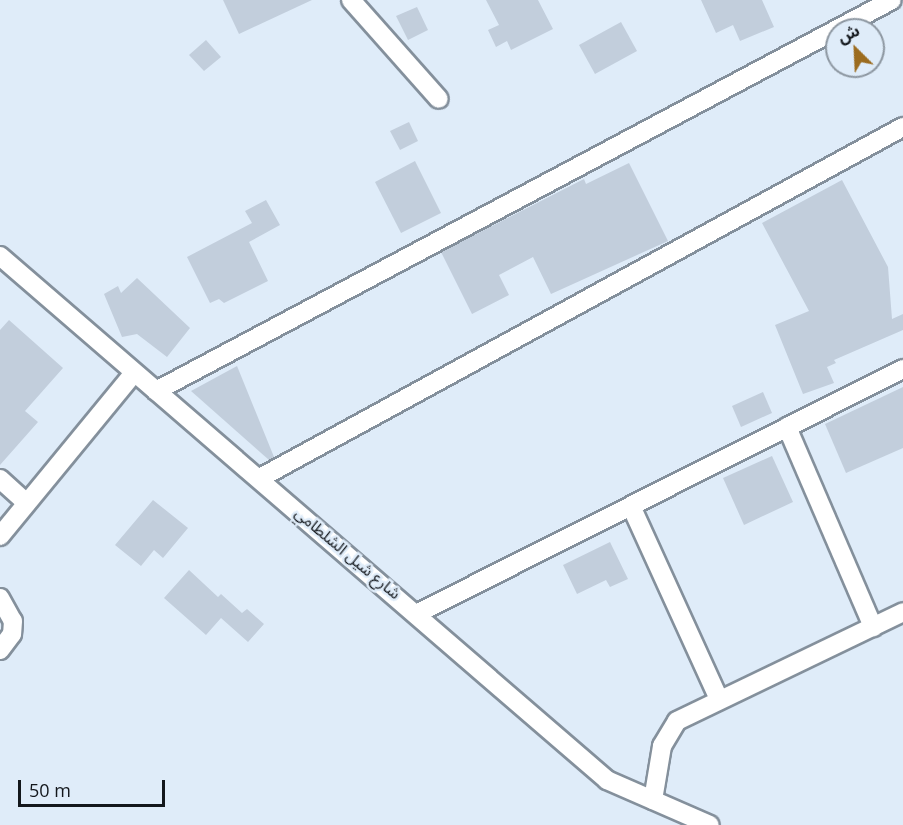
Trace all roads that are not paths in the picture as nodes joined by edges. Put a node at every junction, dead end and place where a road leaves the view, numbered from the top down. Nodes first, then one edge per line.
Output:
1 (351, 0) edge
2 (892, 0) edge
3 (439, 99) dead end
4 (903, 126) edge
5 (0, 256) edge
6 (903, 369) edge
7 (134, 373) junction
8 (156, 391) junction
9 (787, 427) junction
10 (260, 478) junction
11 (0, 479) edge
12 (27, 503) junction
13 (631, 506) junction
14 (0, 536) edge
15 (0, 598) edge
16 (903, 612) edge
17 (418, 613) junction
18 (873, 627) junction
19 (0, 650) edge
20 (719, 699) junction
21 (653, 800) junction
22 (710, 825) edge

1 - 3 street
2 - 8 street
4 - 10 street
5 - 7 street, شارع شيل الشلطامي
6 - 9 street
7 - 8 street, شارع شيل الشلطامي
7 - 12 street
8 - 10 street, شارع شيل الشلطامي
9 - 13 street
9 - 18 street
10 - 17 street, شارع شيل الشلطامي
11 - 12 street
12 - 14 street
13 - 17 street
13 - 20 street
15 - 19 street
16 - 18 street
17 - 21 street, شارع شيل الشلطامي
18 - 20 street
20 - 21 street
21 - 22 street, شارع شيل الشلطامي

